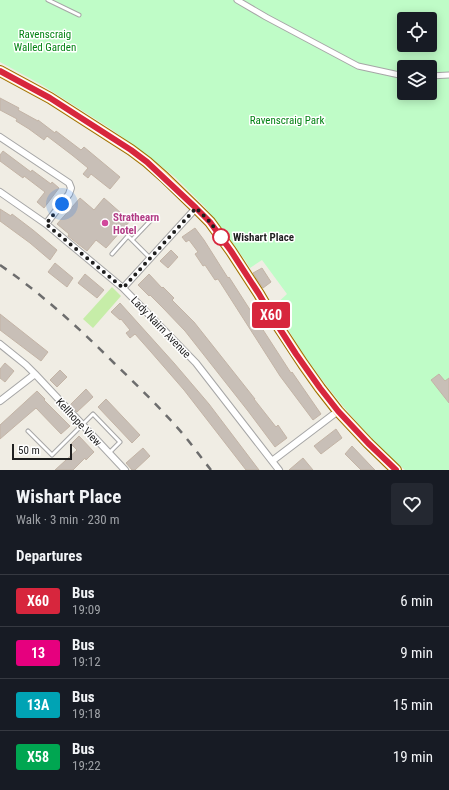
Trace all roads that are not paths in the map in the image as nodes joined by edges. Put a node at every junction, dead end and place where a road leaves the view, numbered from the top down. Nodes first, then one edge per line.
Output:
1 (48, 0) edge
2 (237, 0) edge
3 (79, 15) dead end
4 (0, 71) edge
5 (397, 74) edge
6 (449, 75) edge
7 (437, 76) edge
8 (0, 137) edge
9 (0, 192) edge
10 (196, 208) junction
11 (154, 217) dead end
12 (46, 224) junction
13 (132, 240) junction
14 (112, 254) dead end
15 (150, 258) junction
16 (123, 288) junction
17 (0, 344) edge
18 (35, 374) junction
19 (0, 401) edge
20 (338, 411) junction
21 (82, 425) junction
22 (28, 431) dead end
23 (109, 453) junction
24 (272, 461) junction
25 (125, 470) edge
26 (279, 470) edge
27 (396, 470) edge

1 - 3 lane
2 - 5 street
4 - 10 main road
6 - 7 street
8 - 12 street
9 - 12 street, Lady Nairn Avenue
10 - 15 street
10 - 20 main road
11 - 13 lane
12 - 16 street, Lady Nairn Avenue
13 - 14 lane
13 - 15 lane
15 - 16 street
16 - 24 street, Lady Nairn Avenue
17 - 18 street, Kellhope View
18 - 19 street
18 - 21 street, Kellhope View
20 - 24 street
20 - 27 main road
21 - 22 lane
21 - 23 street, Kellhope View
21 - 23 lane
23 - 25 street, Kellhope View
24 - 26 street, Lady Nairn Avenue

